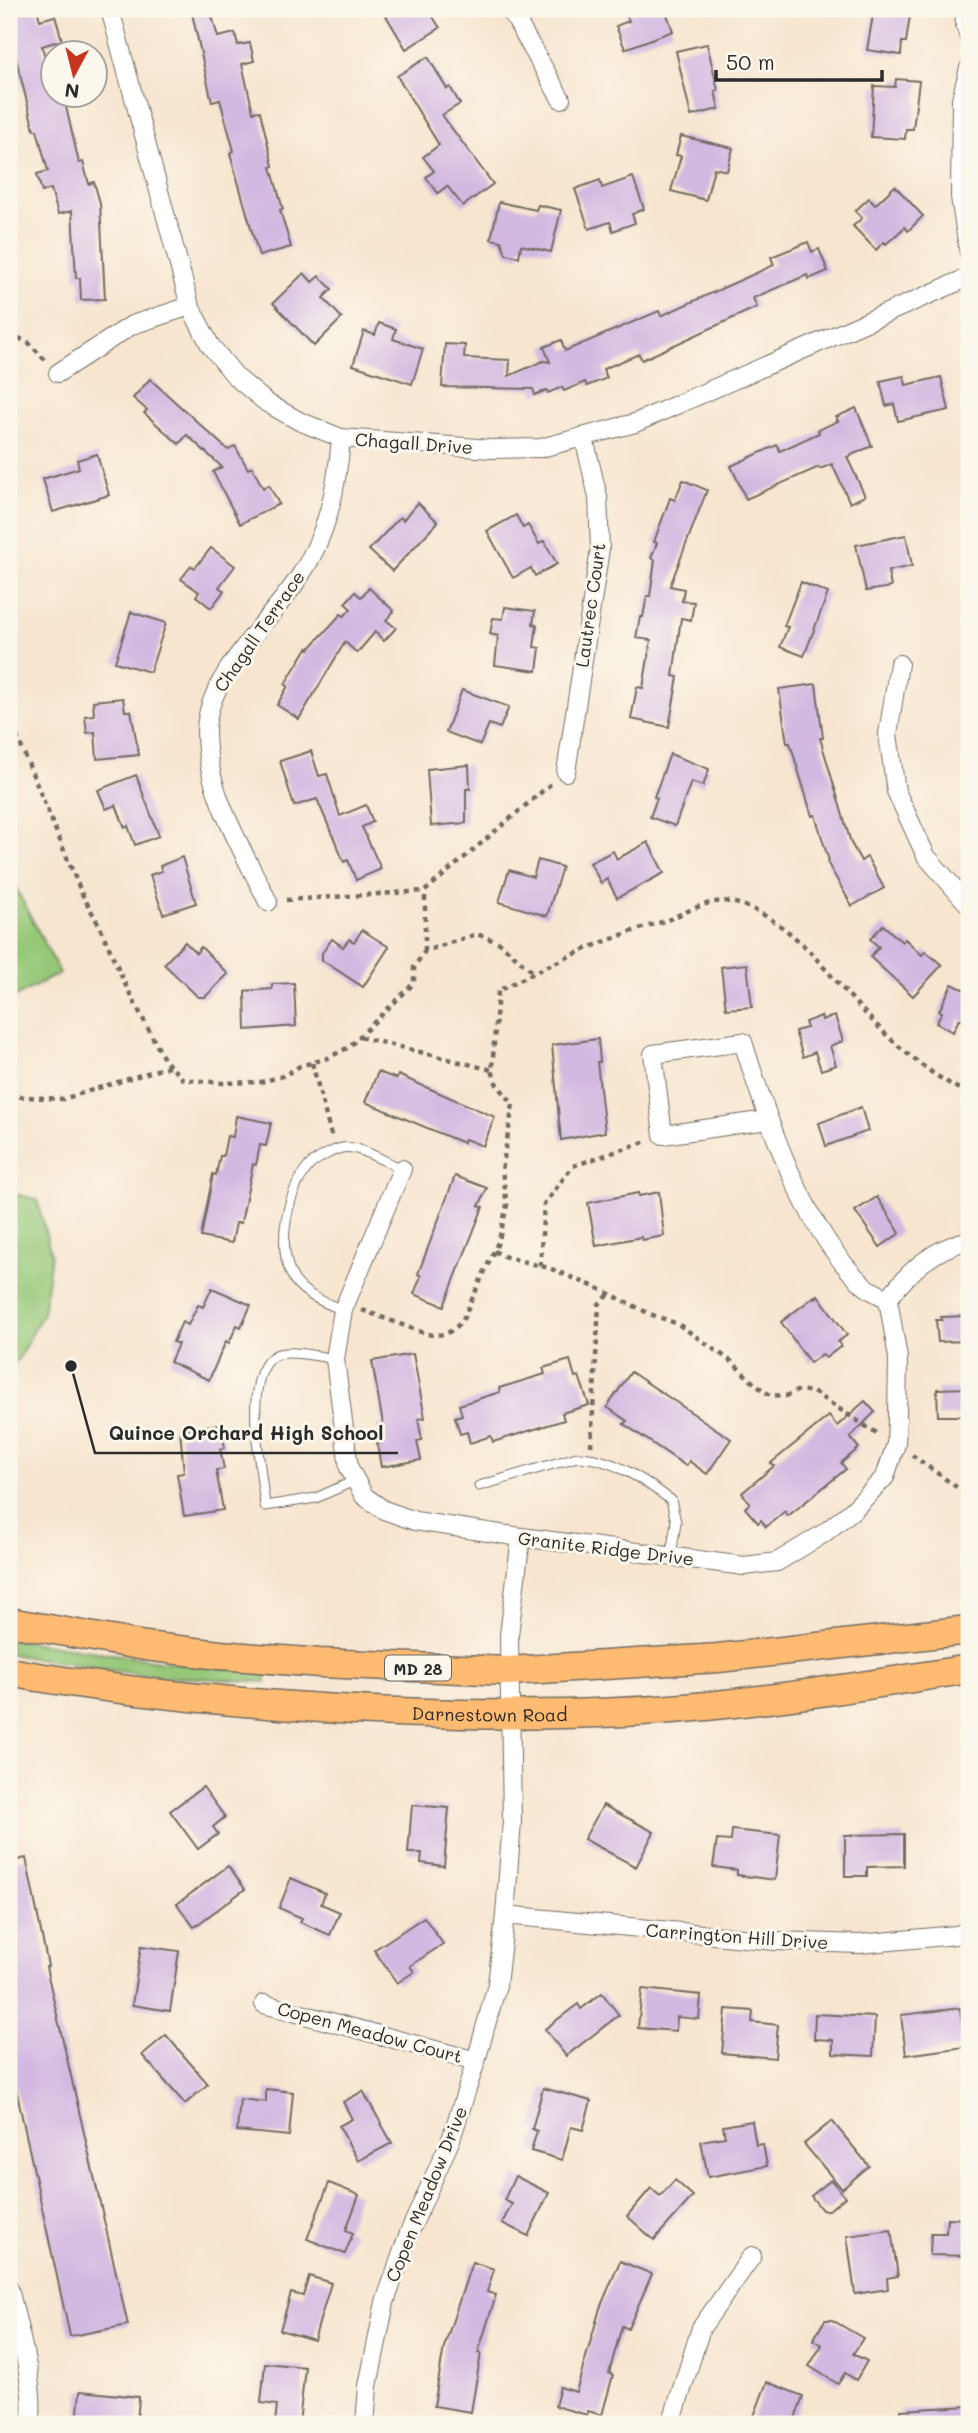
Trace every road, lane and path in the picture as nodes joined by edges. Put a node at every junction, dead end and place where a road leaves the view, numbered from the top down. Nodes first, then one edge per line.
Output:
1 (110, 9) edge
2 (510, 9) edge
3 (964, 9) edge
4 (969, 37) edge
5 (969, 68) edge
6 (561, 99) dead end
7 (969, 253) edge
8 (969, 277) edge
9 (190, 306) junction
10 (9, 334) edge
11 (58, 373) joint
12 (341, 438) junction
13 (584, 438) junction
14 (898, 664) dead end
15 (9, 717) edge
16 (566, 772) joint
17 (425, 891) junction
18 (268, 902) joint
19 (969, 905) edge
20 (425, 951) junction
21 (534, 973) junction
22 (360, 1037) junction
23 (313, 1063) junction
24 (170, 1066) junction
25 (492, 1070) junction
26 (969, 1094) edge
27 (9, 1096) edge
28 (767, 1120) junction
29 (663, 1135) junction
30 (335, 1150) junction
31 (402, 1169) joint
32 (969, 1240) edge
33 (494, 1251) junction
34 (540, 1266) junction
35 (610, 1294) junction
36 (888, 1299) junction
37 (344, 1307) junction
38 (335, 1359) junction
39 (896, 1444) junction
40 (591, 1457) junction
41 (355, 1480) junction
42 (479, 1486) dead end
43 (969, 1496) edge
44 (521, 1537) junction
45 (671, 1556) junction
46 (9, 1622) edge
47 (969, 1630) edge
48 (969, 1669) edge
49 (508, 1671) junction
50 (9, 1672) edge
51 (509, 1716) junction
52 (505, 1915) junction
53 (969, 1931) edge
54 (264, 2004) dead end
55 (476, 2062) junction
56 (752, 2256) dead end
57 (9, 2288) edge
58 (30, 2424) edge
59 (365, 2424) edge
60 (671, 2424) edge

1 - 9 street, Chagall Drive
2 - 6 street
3 - 4 street
5 - 7 street
8 - 13 street, Chagall Drive
9 - 11 street
9 - 12 street, Chagall Drive
10 - 11 path
12 - 13 street, Chagall Drive
12 - 18 street, Chagall Terrace
13 - 16 street, Lautrec Court
14 - 19 street
15 - 24 path
16 - 17 path
17 - 18 path
17 - 20 path
20 - 21 path
20 - 22 path
21 - 25 path
21 - 26 path
22 - 23 path
22 - 25 path
23 - 24 path
23 - 30 path
24 - 27 path
25 - 33 path
28 - 29 street
28 - 29 street
28 - 36 street
29 - 34 path
30 - 31 lane
30 - 37 lane
31 - 37 street, Granite Ridge Drive
32 - 36 street
33 - 34 path
33 - 37 path
34 - 35 path
35 - 39 path
35 - 40 path
36 - 39 street, Granite Ridge Drive
37 - 38 street, Granite Ridge Drive
38 - 41 street, Granite Ridge Drive
38 - 41 lane
39 - 43 path
39 - 45 street, Granite Ridge Drive
40 - 42 lane
40 - 45 lane
41 - 44 street, Granite Ridge Drive
44 - 45 street, Granite Ridge Drive
44 - 49 street, Copen Meadow Drive
46 - 49 main road, MD 28
47 - 49 main road, MD 28
48 - 51 main road, Darnestown Road
49 - 51 street, Copen Meadow Drive
50 - 51 main road, Darnestown Road
51 - 52 street, Copen Meadow Drive
52 - 53 street, Carrington Hill Drive
52 - 55 street, Copen Meadow Drive
54 - 55 street, Copen Meadow Court
55 - 59 street, Copen Meadow Drive
56 - 60 street
57 - 58 street

